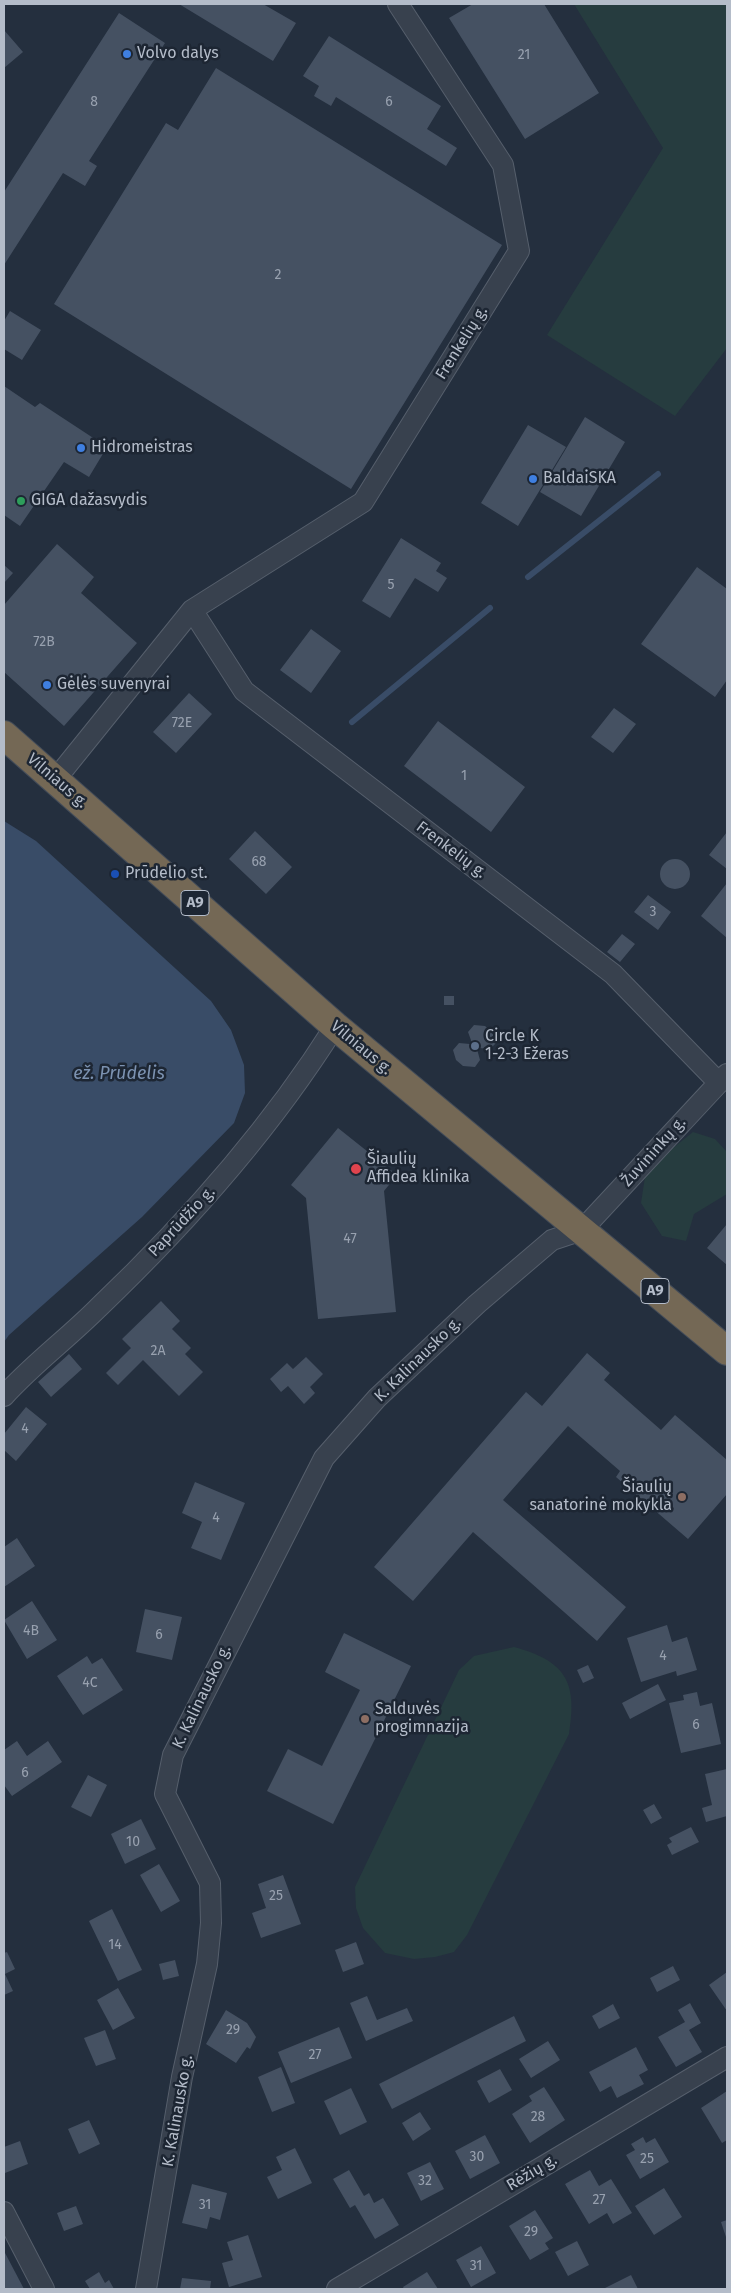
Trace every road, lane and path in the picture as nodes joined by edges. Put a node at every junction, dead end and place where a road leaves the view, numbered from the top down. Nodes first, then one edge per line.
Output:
1 (398, 4) edge
2 (192, 610) junction
3 (4, 735) edge
4 (55, 780) junction
5 (335, 1026) junction
6 (723, 1079) edge
7 (582, 1230) junction
8 (727, 1351) edge
9 (4, 1396) edge
10 (727, 2057) edge
11 (4, 2212) edge
12 (44, 2289) edge
13 (146, 2289) edge
14 (337, 2289) edge

1 - 2 street, Frenkelių g.
2 - 4 street, Frenkelių g.
2 - 6 street, Frenkelių g.
3 - 4 highway, Vilniaus g. / A9
4 - 5 highway, Vilniaus g. / A9
5 - 7 highway, Vilniaus g. / A9
5 - 9 street, Paprūdžio g.
6 - 7 street, Žuvininkų g.
7 - 8 highway, Vilniaus g. / A9
7 - 13 street, K. Kalinausko g.
10 - 14 street, Rėžių g.
11 - 12 street

